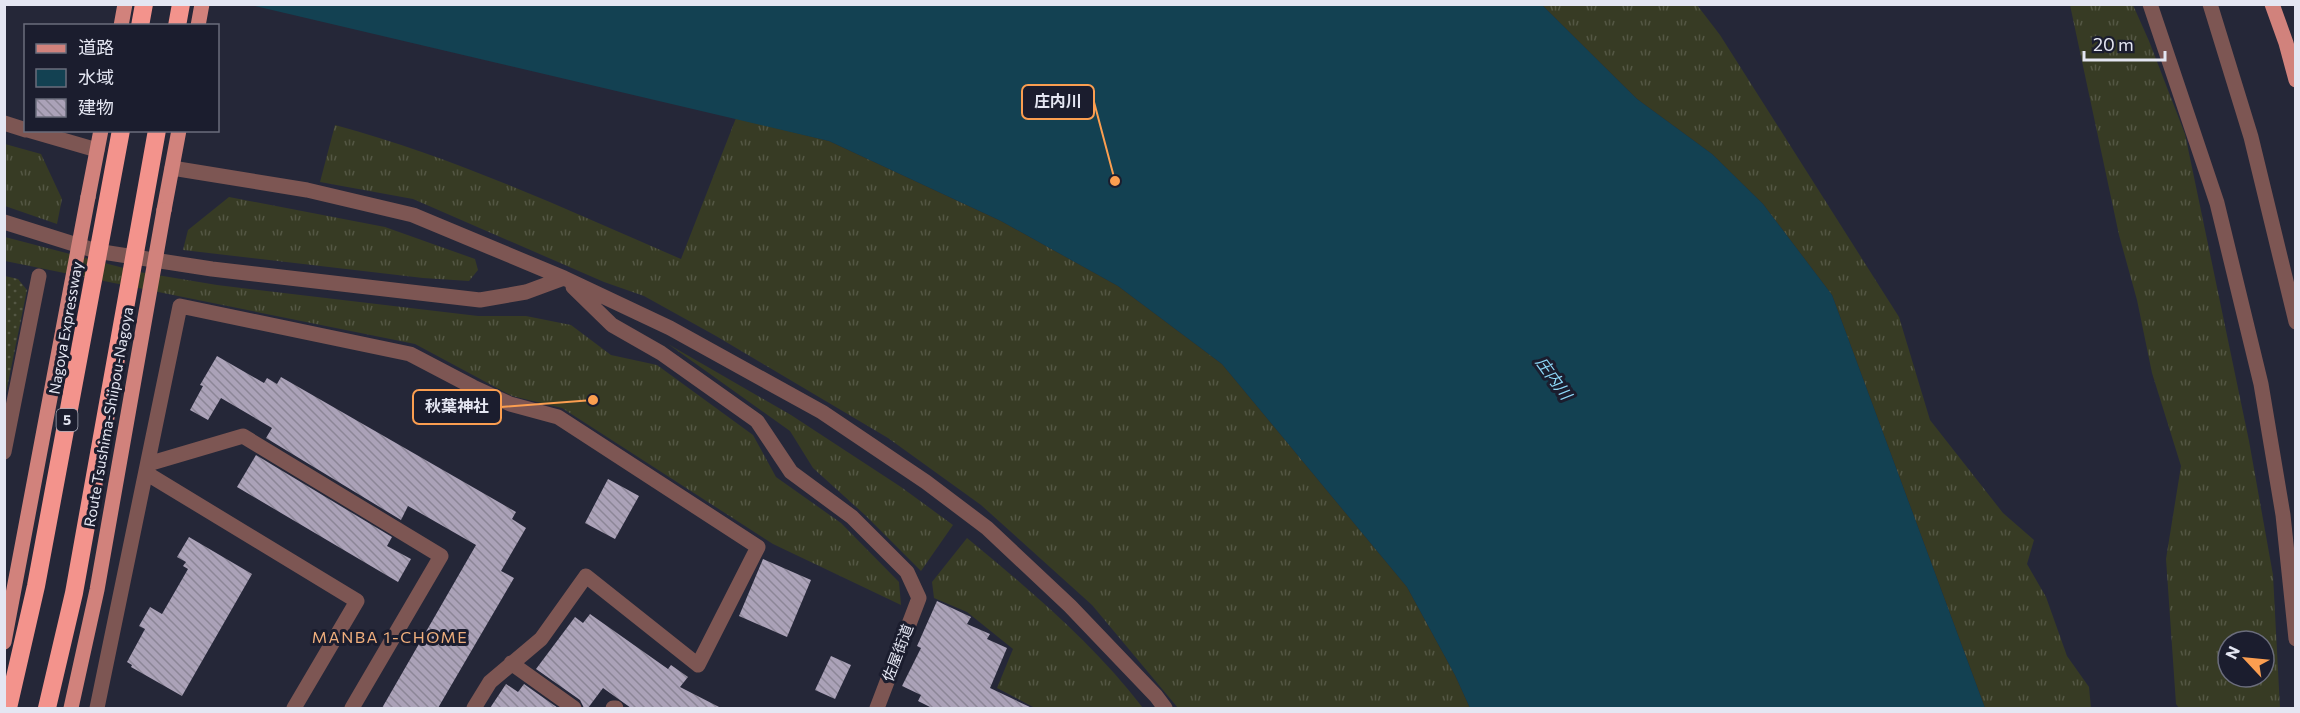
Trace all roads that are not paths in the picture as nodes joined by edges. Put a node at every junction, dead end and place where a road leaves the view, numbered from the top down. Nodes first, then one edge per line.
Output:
1 (125, 4) edge
2 (144, 4) edge
3 (181, 4) edge
4 (202, 4) edge
5 (2150, 4) edge
6 (2210, 4) edge
7 (2272, 4) edge
8 (121, 24) edge
9 (140, 24) edge
10 (177, 24) edge
11 (198, 24) edge
12 (2295, 80) edge
13 (4, 123) edge
14 (24, 129) edge
15 (34, 132) edge
16 (101, 132) edge
17 (121, 132) edge
18 (157, 132) edge
19 (179, 132) edge
20 (97, 150) junction
21 (172, 168) junction
22 (4, 222) edge
23 (39, 276) dead end
24 (564, 278) junction
25 (2295, 321) edge
26 (4, 452) edge
27 (147, 468) junction
28 (2295, 639) edge
29 (4, 642) edge
30 (511, 663) junction
31 (8, 708) edge
32 (48, 708) edge
33 (71, 708) edge
34 (97, 708) edge
35 (294, 708) edge
36 (352, 708) edge
37 (474, 708) edge
38 (574, 708) edge
39 (877, 708) edge
40 (1165, 708) edge

1 - 8 main road
2 - 9 highway
3 - 10 highway
4 - 11 main road
5 - 28 street
6 - 25 street
7 - 12 main road
13 - 14 street
15 - 20 street
16 - 20 main road
17 - 31 highway, Nagoya Expressway / 5, bridge
18 - 32 highway, bridge
19 - 21 main road, Route Tsushima-Shiipou-Nagoya
20 - 29 main road, bridge
21 - 24 street
21 - 33 main road, Route Tsushima-Shiipou-Nagoya, bridge
22 - 24 street
23 - 26 street
24 - 39 street, 佐屋街道
24 - 40 street
27 - 30 street
27 - 34 street
27 - 35 street
27 - 36 street
30 - 37 street
30 - 38 street

